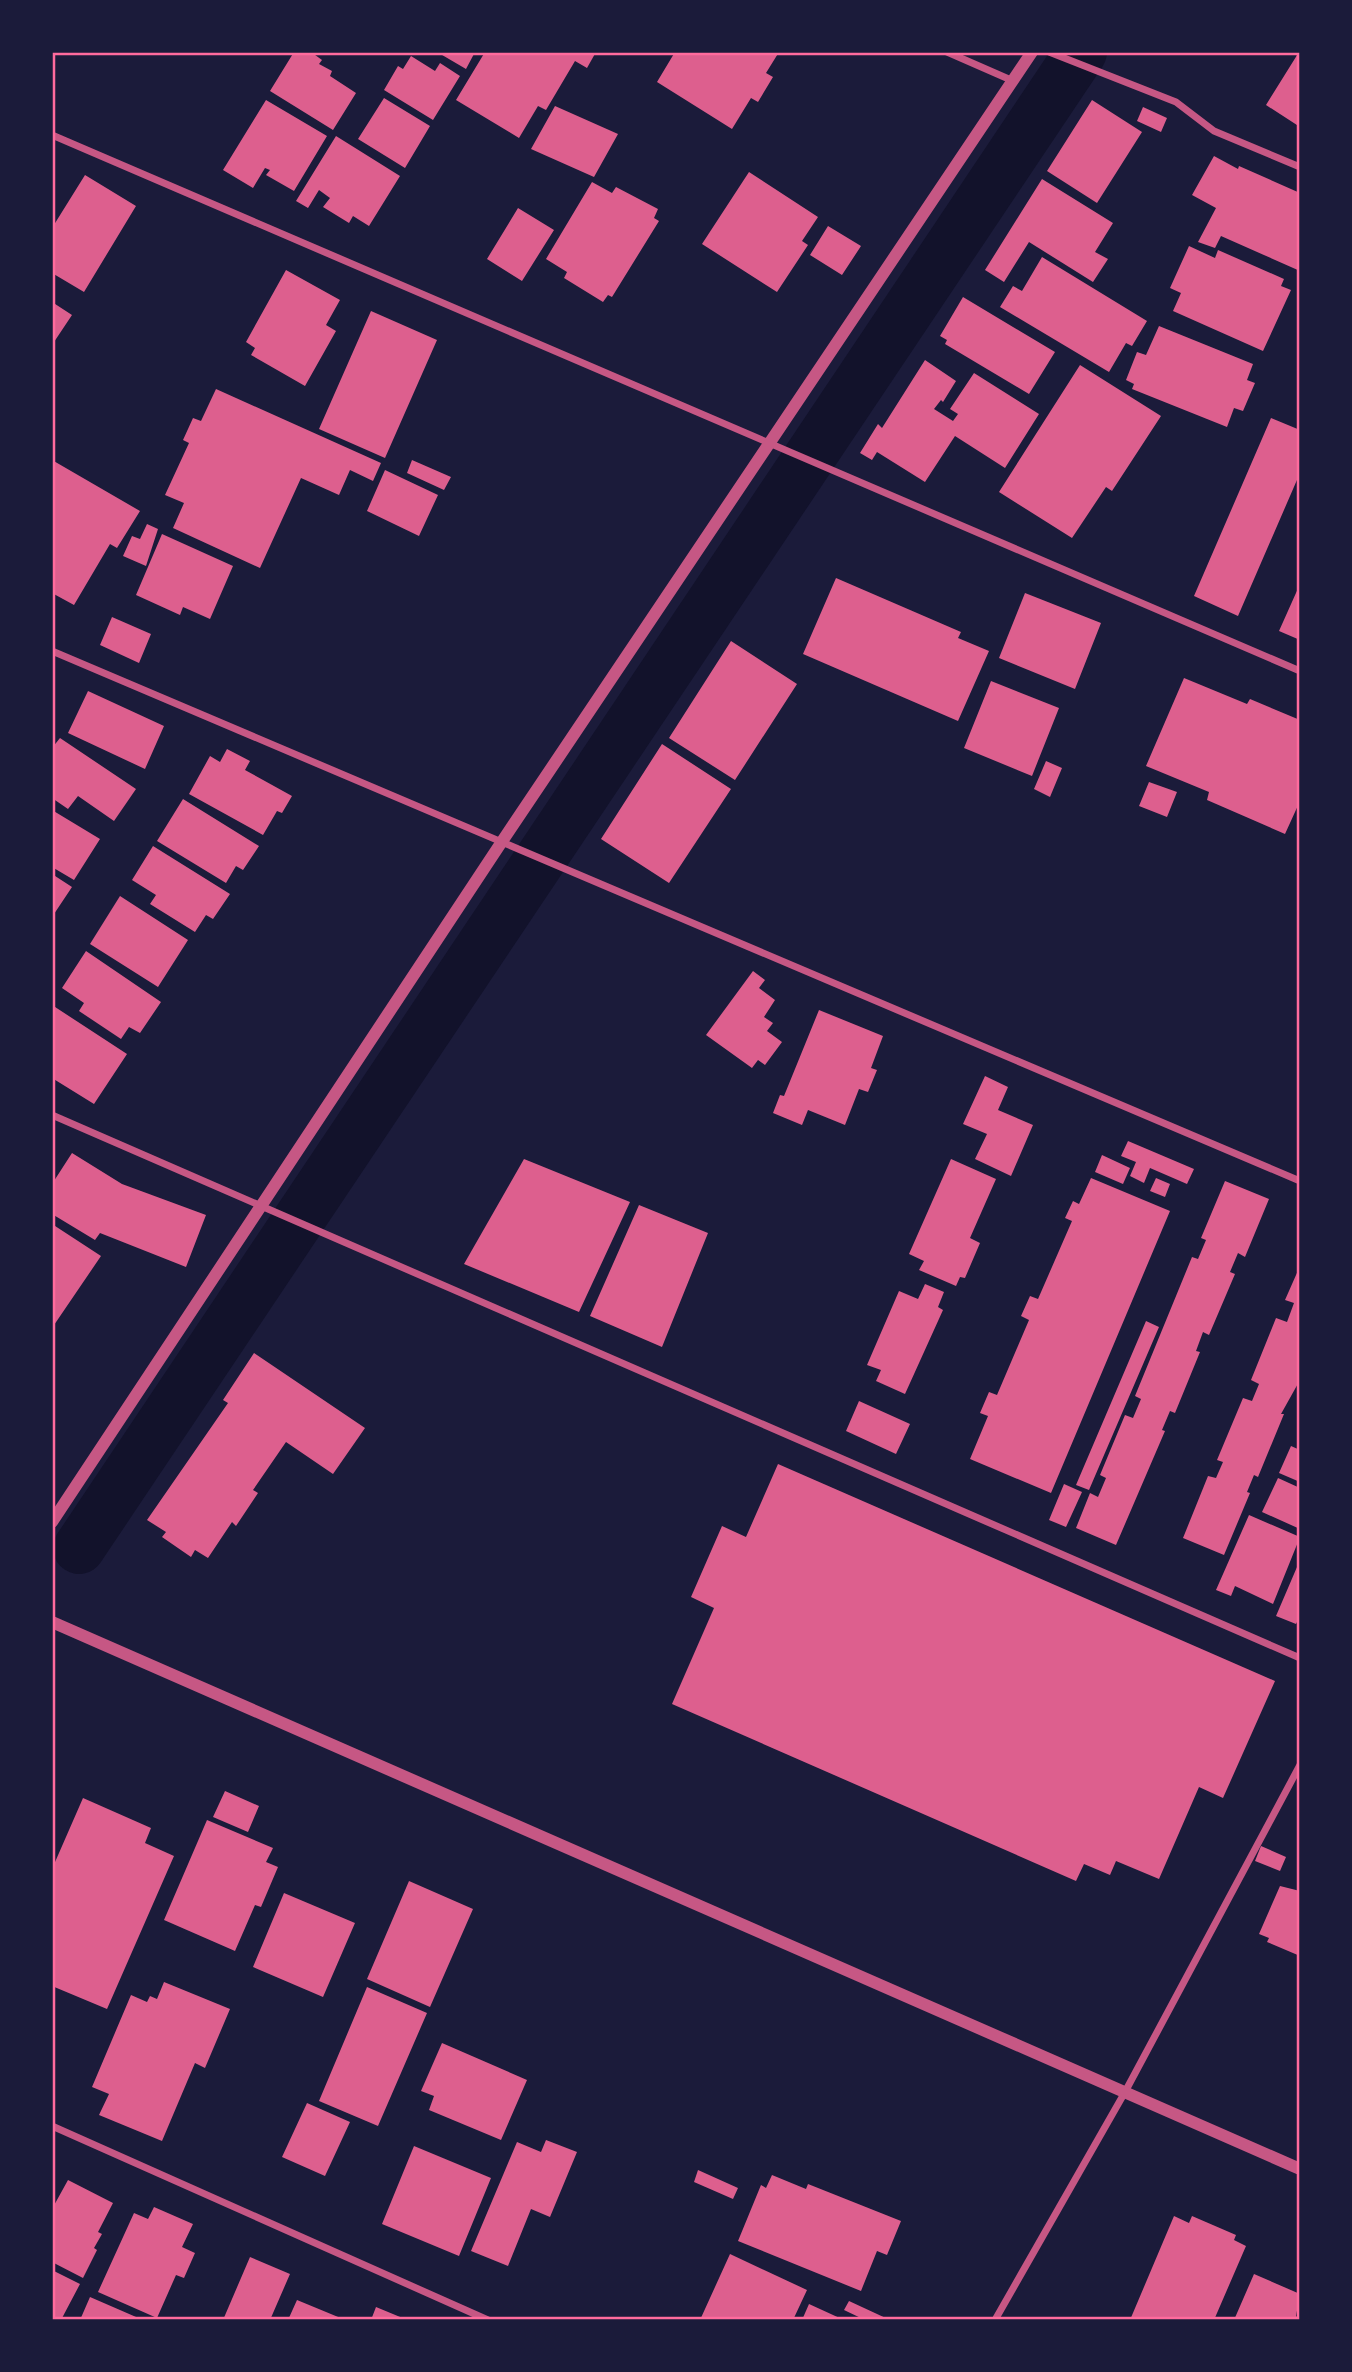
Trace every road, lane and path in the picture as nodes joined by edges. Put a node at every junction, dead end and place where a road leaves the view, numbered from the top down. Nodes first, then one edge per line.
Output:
1 (947, 52) edge
2 (1032, 52) edge
3 (1049, 52) edge
4 (1011, 80) junction
5 (52, 135) edge
6 (1300, 167) edge
7 (771, 443) junction
8 (52, 651) edge
9 (1300, 671) edge
10 (501, 843) junction
11 (52, 1115) edge
12 (1300, 1181) edge
13 (264, 1206) junction
14 (52, 1522) edge
15 (52, 1622) edge
16 (1300, 1658) edge
17 (1300, 1765) edge
18 (1125, 2092) junction
19 (52, 2126) edge
20 (1300, 2169) edge
21 (488, 2319) edge
22 (995, 2319) edge

1 - 4 street
2 - 4 street
3 - 6 street
4 - 7 street
5 - 7 street
7 - 9 street
7 - 10 street
8 - 10 street
10 - 12 street
10 - 13 street
11 - 13 street
13 - 14 street
13 - 16 street
15 - 18 street
17 - 18 street
18 - 20 street
18 - 22 street
19 - 21 street

